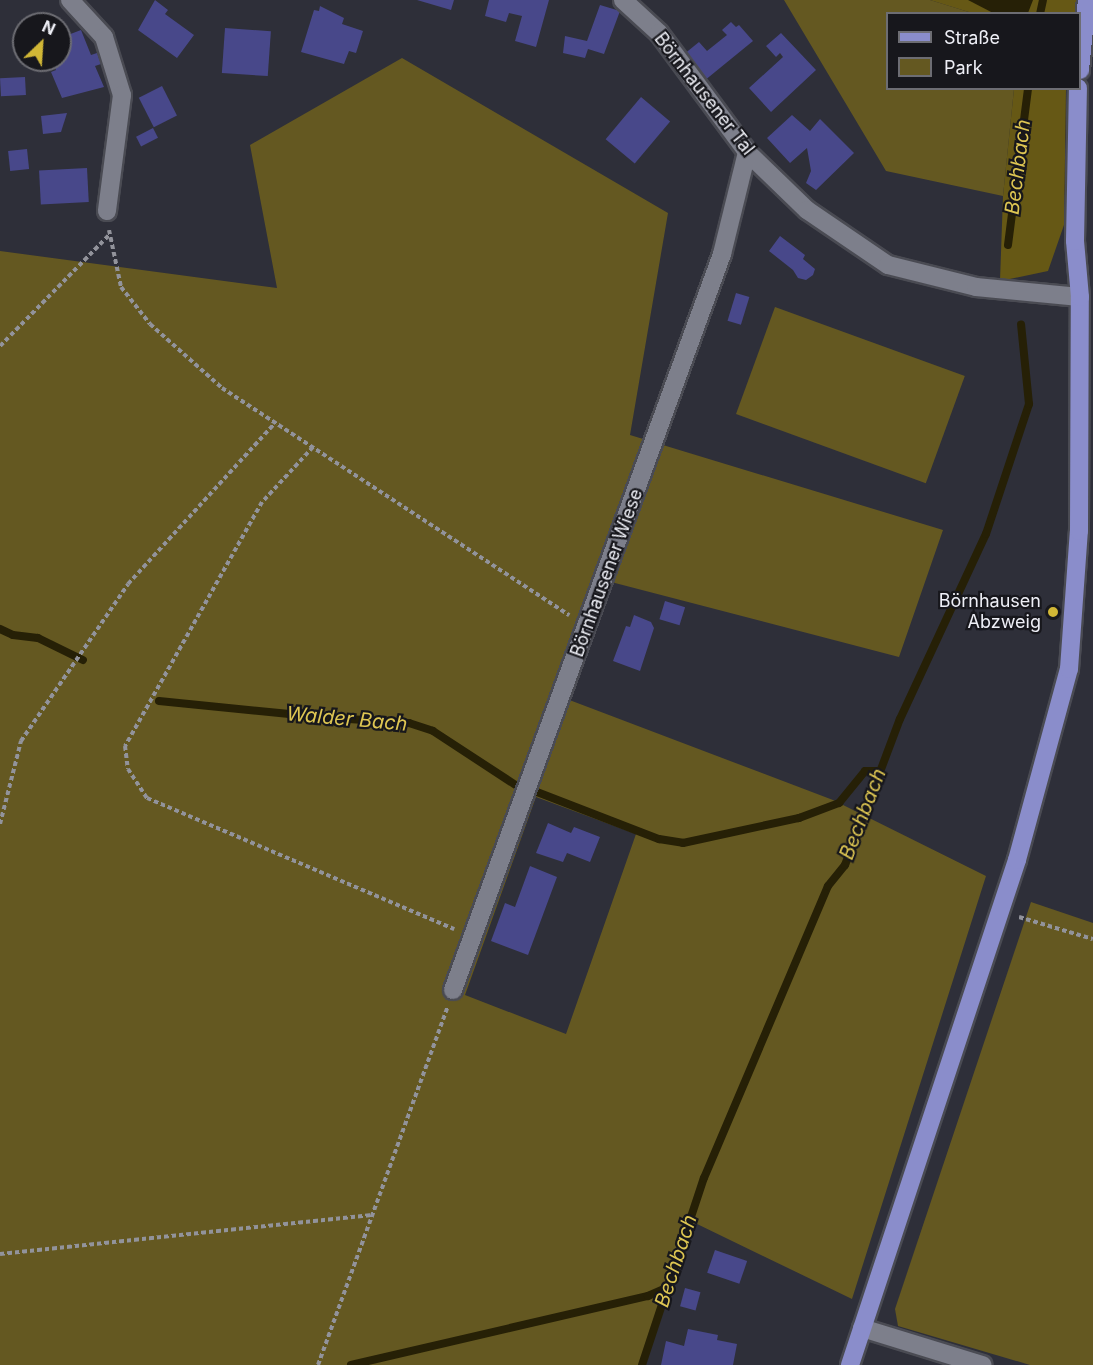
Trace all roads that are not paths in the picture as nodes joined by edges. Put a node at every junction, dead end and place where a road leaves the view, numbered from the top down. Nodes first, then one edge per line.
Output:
1 (70, 0) edge
2 (623, 0) edge
3 (1086, 0) edge
4 (1081, 58) edge
5 (1078, 90) edge
6 (747, 152) junction
7 (107, 211) road end
8 (1080, 297) junction
9 (453, 990) road end
10 (862, 1328) junction
11 (850, 1365) edge
12 (982, 1365) edge

1 - 7 street
2 - 6 street, Börnhausener Tal
3 - 4 main road
5 - 8 main road
6 - 8 street, Börnhausener Tal
6 - 9 street, Börnhausener Wiese
8 - 10 main road
10 - 11 main road
10 - 12 street

